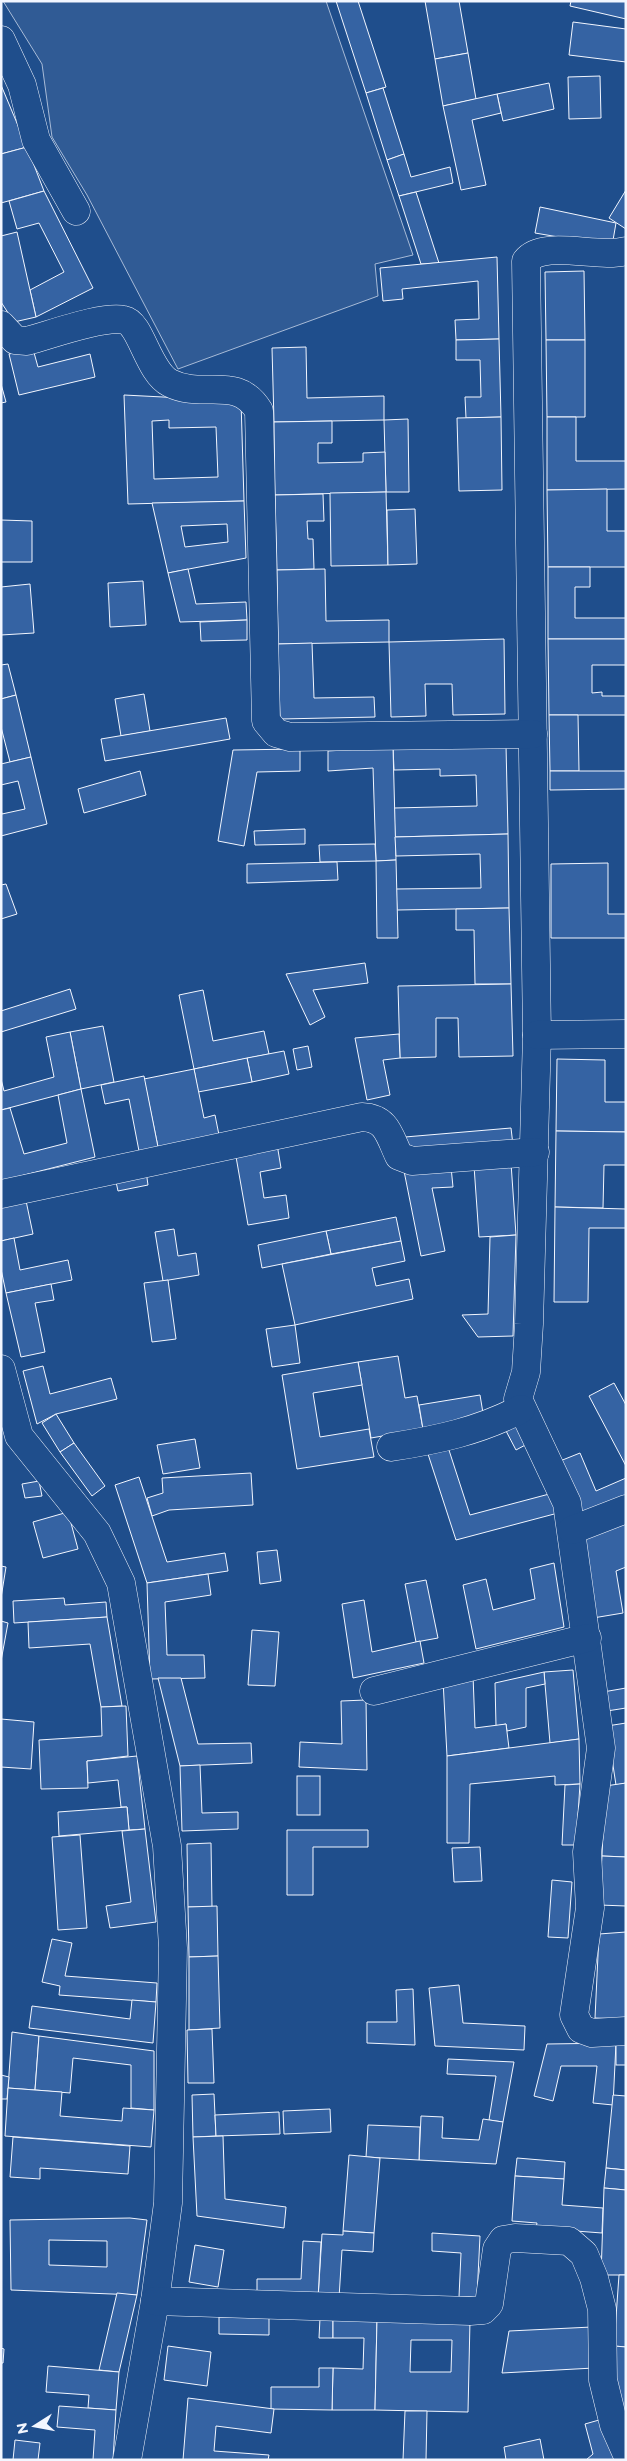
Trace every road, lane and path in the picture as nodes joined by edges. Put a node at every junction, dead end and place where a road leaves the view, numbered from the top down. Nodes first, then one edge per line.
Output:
1 (1, 40) edge
2 (76, 211) dead end
3 (626, 251) edge
4 (1, 326) edge
5 (533, 734) junction
6 (626, 1034) edge
7 (538, 1036) junction
8 (535, 1152) junction
9 (1, 1194) edge
10 (1, 1369) edge
11 (521, 1409) junction
12 (10, 1441) edge
13 (391, 1447) dead end
14 (626, 1509) edge
15 (572, 1530) junction
16 (587, 1638) junction
17 (374, 1691) dead end
18 (626, 2032) edge
19 (155, 2301) junction
20 (626, 2452) edge
21 (127, 2460) edge

1 - 2 street
3 - 5 street
4 - 5 street
5 - 7 street
6 - 7 street
7 - 8 street
8 - 9 street
8 - 11 street
10 - 12 street
11 - 13 street
11 - 15 street
12 - 19 street
14 - 15 street
15 - 16 street
16 - 17 street
16 - 18 street
19 - 20 street
19 - 21 street

